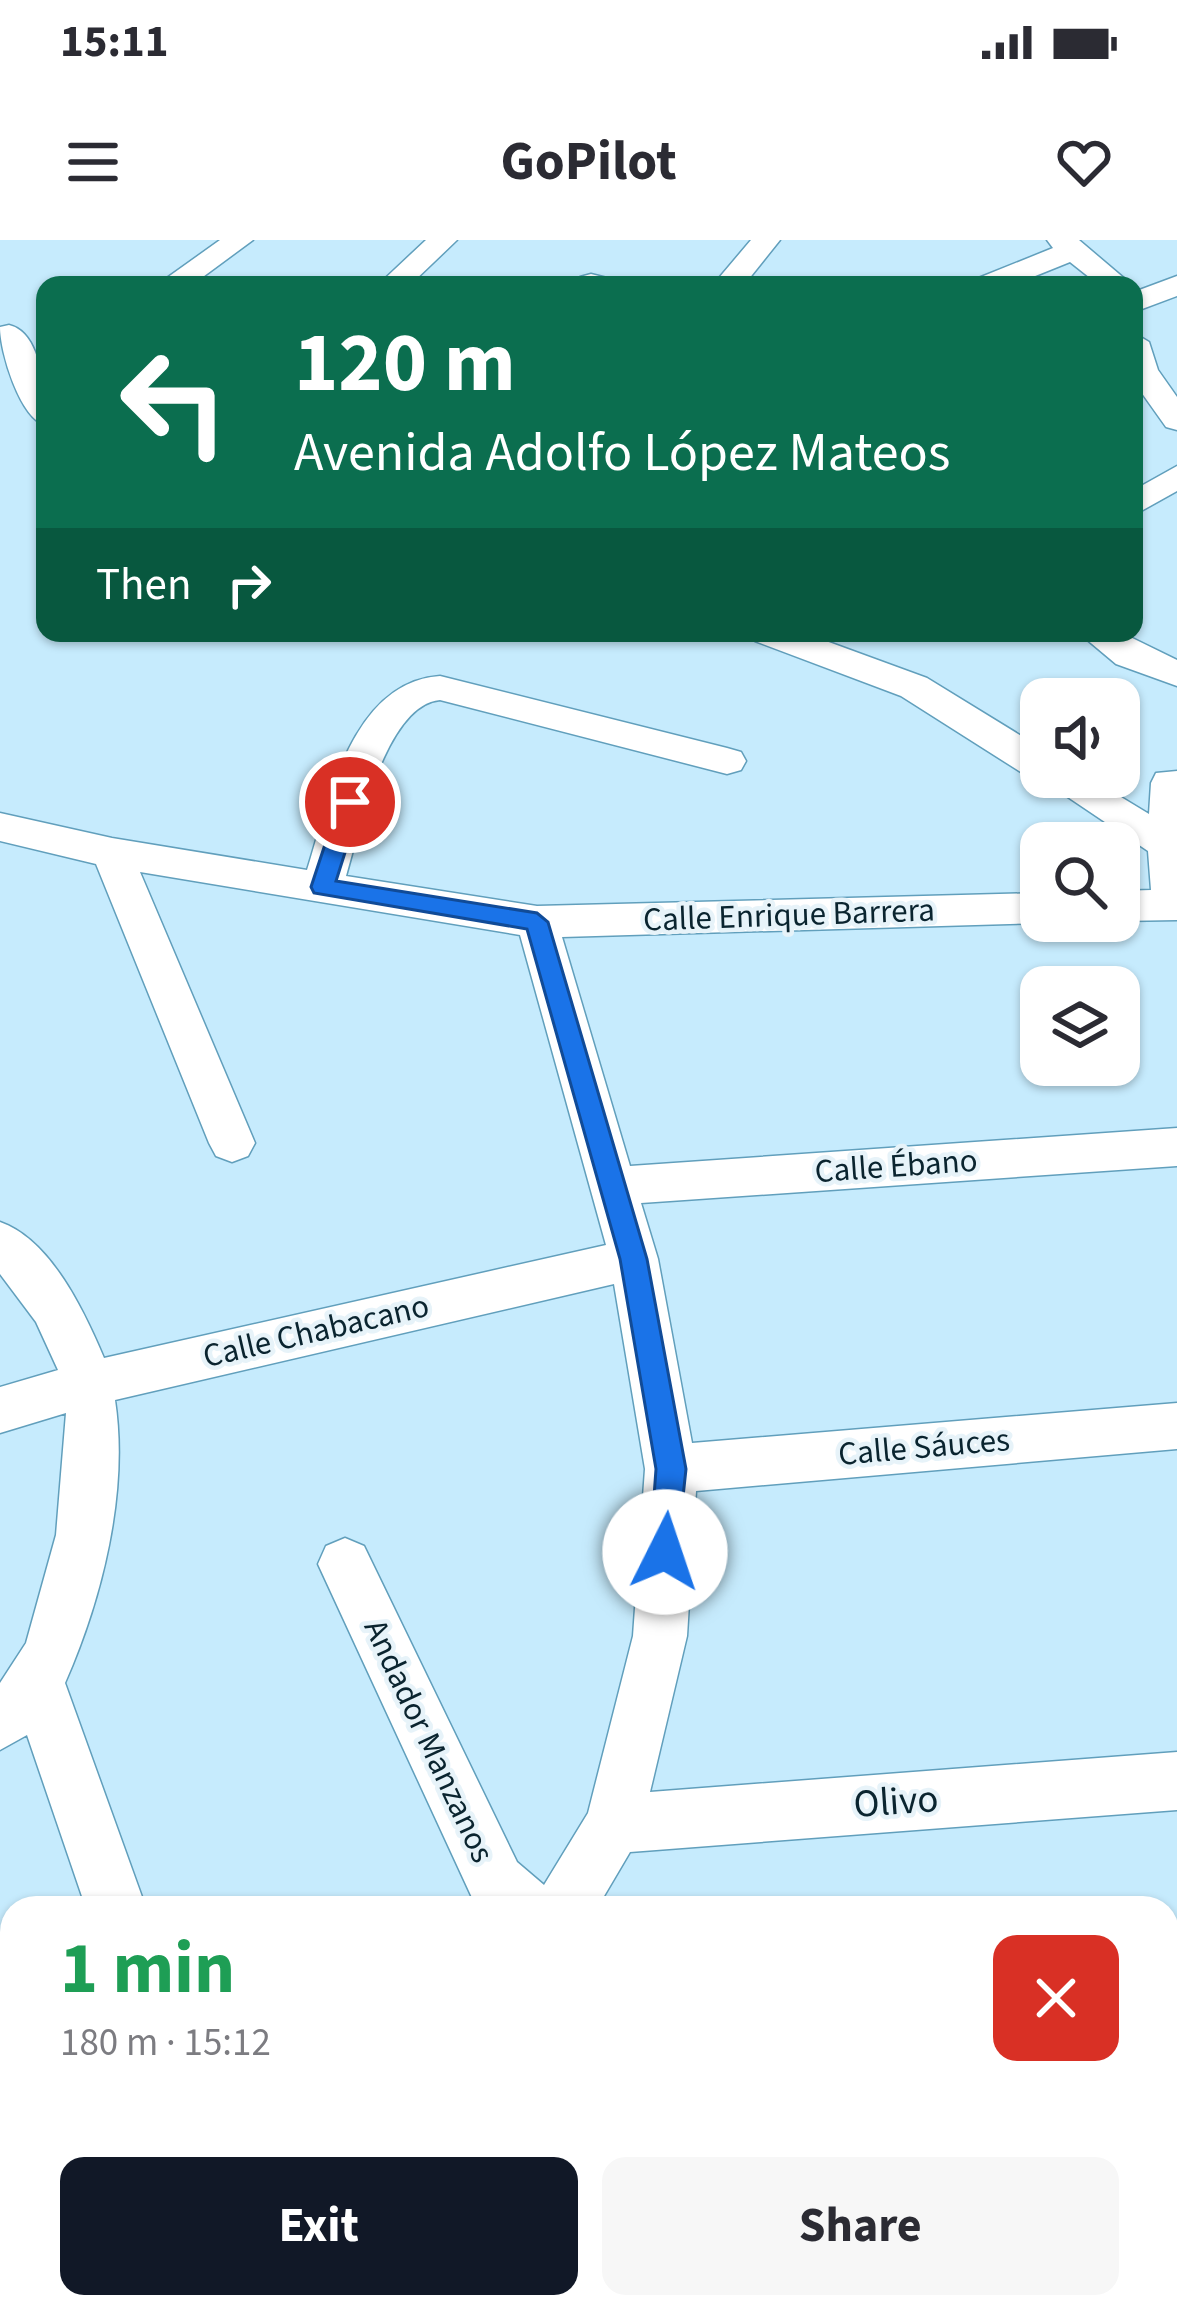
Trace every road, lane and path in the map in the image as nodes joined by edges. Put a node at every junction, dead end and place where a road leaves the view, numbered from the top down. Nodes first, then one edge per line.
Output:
1 (239, 240) edge
2 (268, 240) edge
3 (443, 240) edge
4 (766, 240) edge
5 (1068, 245) edge
6 (185, 276) edge
7 (216, 276) edge
8 (403, 276) edge
9 (736, 276) edge
10 (1005, 276) edge
11 (1106, 276) edge
12 (1177, 285) edge
13 (1143, 299) edge
14 (36, 328) edge
15 (4, 334) edge
16 (1143, 371) edge
17 (36, 398) edge
18 (1177, 420) edge
19 (1177, 476) edge
20 (1143, 500) edge
21 (792, 642) edge
22 (1110, 642) edge
23 (1177, 674) edge
24 (1020, 753) edge
25 (727, 761) dead end
26 (1170, 783) dead end
27 (1093, 798) edge
28 (7, 840) edge
29 (1167, 844) junction
30 (112, 853) junction
31 (322, 887) junction
32 (1175, 905) edge
33 (1140, 906) edge
34 (1020, 909) edge
35 (537, 922) junction
36 (232, 1143) dead end
37 (1177, 1147) edge
38 (614, 1186) junction
39 (0, 1242) edge
40 (634, 1259) junction
41 (87, 1384) junction
42 (0, 1410) edge
43 (1177, 1426) edge
44 (671, 1469) junction
45 (345, 1564) dead end
46 (18, 1703) edge
47 (1177, 1780) edge
48 (614, 1824) junction
49 (110, 1896) edge
50 (511, 1896) edge
51 (571, 1896) edge

1 - 6 street
2 - 7 street
3 - 8 street
4 - 9 street
5 - 10 street
5 - 11 street
12 - 13 street
14 - 15 street
15 - 17 street
16 - 18 street
19 - 20 street
21 - 24 street
22 - 23 street
25 - 31 street
26 - 29 street
27 - 29 street
28 - 30 street, Calle Enrique Barrera
29 - 32 street
30 - 31 street, Calle Enrique Barrera
30 - 36 street
31 - 35 street, Calle Enrique Barrera
32 - 33 street
34 - 35 street, Calle Enrique Barrera
35 - 38 street
37 - 38 street, Calle Ébano
38 - 40 street
39 - 41 street
40 - 41 street, Calle Chabacano
40 - 44 street
41 - 42 street, Calle Chabacano
41 - 46 street
43 - 44 street, Calle Sáuces
44 - 48 street
45 - 50 street, Andador Manzanos
46 - 49 street
47 - 48 street, Olivo
48 - 51 street

